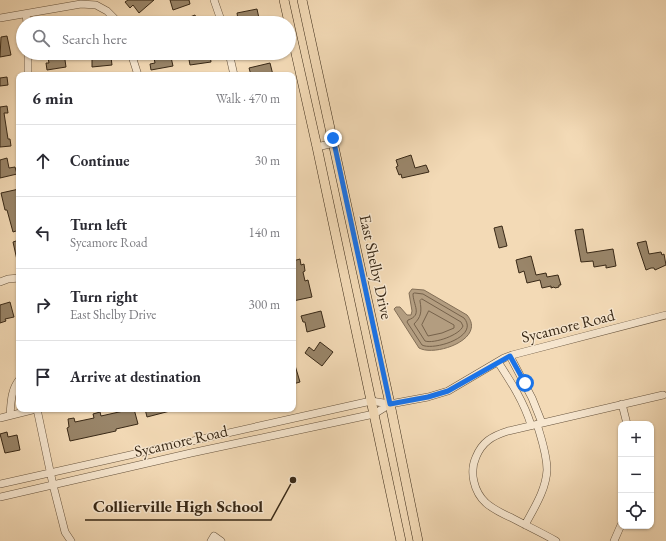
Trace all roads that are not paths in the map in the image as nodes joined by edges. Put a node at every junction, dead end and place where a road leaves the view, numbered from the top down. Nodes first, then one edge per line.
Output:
1 (214, 0) edge
2 (284, 0) edge
3 (302, 0) edge
4 (26, 14) joint
5 (113, 16) edge
6 (220, 16) edge
7 (288, 16) edge
8 (0, 18) edge
9 (296, 53) edge
10 (28, 60) edge
11 (133, 60) edge
12 (231, 60) edge
13 (28, 72) edge
14 (137, 72) edge
15 (233, 72) edge
16 (334, 143) junction
17 (317, 147) junction
18 (16, 278) edge
19 (0, 282) edge
20 (666, 315) edge
21 (510, 356) junction
22 (498, 362) junction
23 (16, 385) edge
24 (663, 395) dead end
25 (372, 401) junction
26 (390, 404) junction
27 (622, 404) junction
28 (24, 412) edge
29 (38, 412) edge
30 (374, 414) junction
31 (10, 415) junction
32 (0, 418) edge
33 (626, 421) edge
34 (537, 424) junction
35 (50, 473) junction
36 (0, 484) edge
37 (53, 484) junction
38 (0, 497) edge
39 (526, 525) junction
40 (619, 529) edge
41 (71, 541) edge
42 (211, 541) edge
43 (221, 541) edge
44 (401, 541) edge
45 (418, 541) edge
46 (556, 541) edge
47 (614, 541) edge

1 - 6 street
2 - 7 main road, East Shelby Drive
3 - 16 main road, East Shelby Drive
4 - 5 street
4 - 8 street
9 - 17 main road, East Shelby Drive
10 - 13 street
11 - 14 street
12 - 15 street
16 - 17 street
16 - 26 main road, East Shelby Drive
17 - 25 main road, East Shelby Drive
18 - 19 street
20 - 21 street, Sycamore Road
21 - 22 street, Sycamore Road
21 - 34 street
22 - 26 street, Sycamore Road
22 - 34 street
23 - 31 street
24 - 27 street
25 - 26 street, Sycamore Road
25 - 30 main road, East Shelby Drive
25 - 35 street, Sycamore Road
26 - 30 street, Sycamore Road
26 - 45 main road, East Shelby Drive
27 - 33 street
27 - 34 street
28 - 31 street
29 - 35 street
30 - 37 street, Sycamore Road
30 - 44 main road, East Shelby Drive
31 - 32 street
34 - 39 street
34 - 39 street
35 - 36 street, Sycamore Road
35 - 37 street
37 - 38 street, Sycamore Road
37 - 41 street
39 - 46 street
40 - 47 street
42 - 43 street

